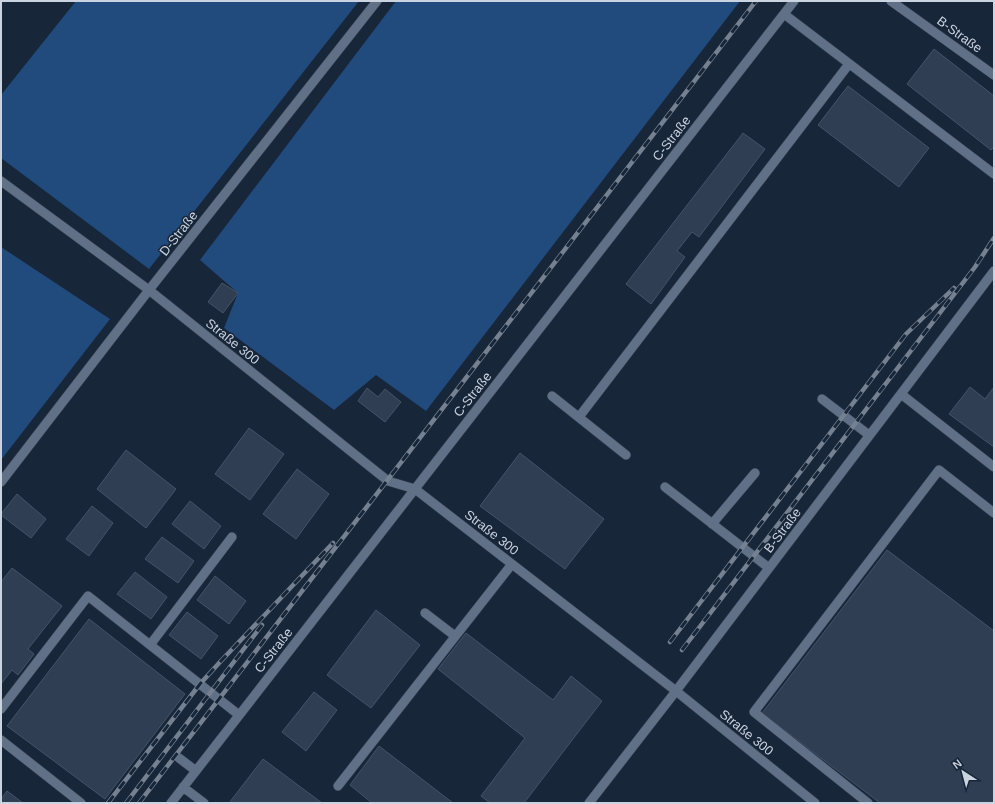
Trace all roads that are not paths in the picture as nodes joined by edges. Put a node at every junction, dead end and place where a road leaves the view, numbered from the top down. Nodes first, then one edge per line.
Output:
1 (377, 1) edge
2 (794, 1) edge
3 (891, 1) edge
4 (784, 14) junction
5 (849, 64) junction
6 (994, 75) edge
7 (994, 174) edge
8 (1, 181) edge
9 (994, 270) edge
10 (149, 290) junction
11 (901, 394) junction
12 (552, 396) dead end
13 (822, 399) dead end
14 (579, 417) junction
15 (869, 435) junction
16 (626, 455) dead end
17 (994, 467) edge
18 (755, 473) dead end
19 (1, 482) edge
20 (665, 487) dead end
21 (415, 489) junction
22 (994, 513) edge
23 (712, 524) junction
24 (232, 537) dead end
25 (512, 564) junction
26 (769, 568) junction
27 (425, 613) dead end
28 (456, 636) junction
29 (150, 645) junction
30 (676, 691) junction
31 (1, 709) edge
32 (239, 715) junction
33 (1, 740) edge
34 (179, 758) dead end
35 (196, 770) junction
36 (338, 786) dead end
37 (183, 787) junction
38 (81, 803) edge
39 (171, 803) edge
40 (204, 803) edge
41 (589, 803) edge
42 (815, 803) edge
43 (868, 803) edge

1 - 10 lane, D-Straße
2 - 4 lane, C-Straße
3 - 6 lane, B-Straße
4 - 5 lane
4 - 21 lane, C-Straße
5 - 7 lane
5 - 14 lane
8 - 10 lane, Straße 300
9 - 11 lane, B-Straße
10 - 19 lane, D-Straße
10 - 21 lane, Straße 300
11 - 15 lane, B-Straße
11 - 17 lane
12 - 14 lane
13 - 15 lane
14 - 16 lane
15 - 26 lane, B-Straße
18 - 23 lane
20 - 23 lane
21 - 25 lane, Straße 300
21 - 32 lane, C-Straße
22 - 43 lane
23 - 26 lane
24 - 29 lane
25 - 28 lane
25 - 30 lane, Straße 300
26 - 30 lane, B-Straße
27 - 28 lane
28 - 36 lane
29 - 31 lane
29 - 32 lane
30 - 41 lane, B-Straße
30 - 42 lane, Straße 300
32 - 35 lane, C-Straße
33 - 38 lane
34 - 35 lane
35 - 37 lane, C-Straße
37 - 39 lane, C-Straße
37 - 40 lane

